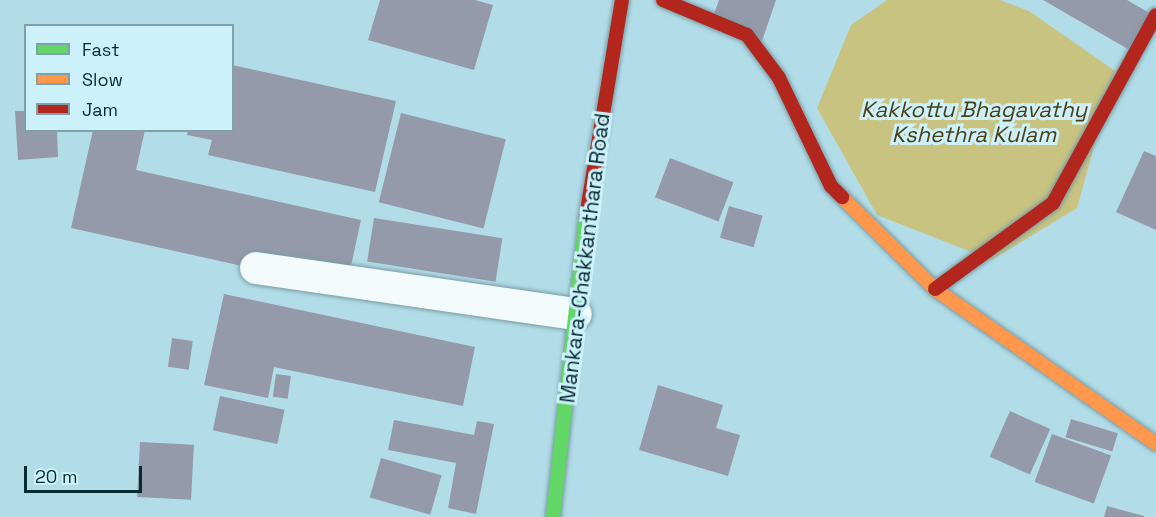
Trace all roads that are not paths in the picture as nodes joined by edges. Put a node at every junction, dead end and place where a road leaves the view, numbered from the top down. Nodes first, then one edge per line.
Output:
1 (622, 0) edge
2 (663, 0) edge
3 (1146, 0) edge
4 (1156, 7) edge
5 (1156, 15) edge
6 (256, 268) dead end
7 (935, 289) junction
8 (576, 314) junction
9 (1156, 444) edge
10 (553, 517) edge

1 - 8 street, Mankara-Chakkanthara Road
2 - 7 street
3 - 4 street
5 - 7 street
6 - 8 street
7 - 9 street
8 - 10 street, Mankara-Chakkanthara Road

